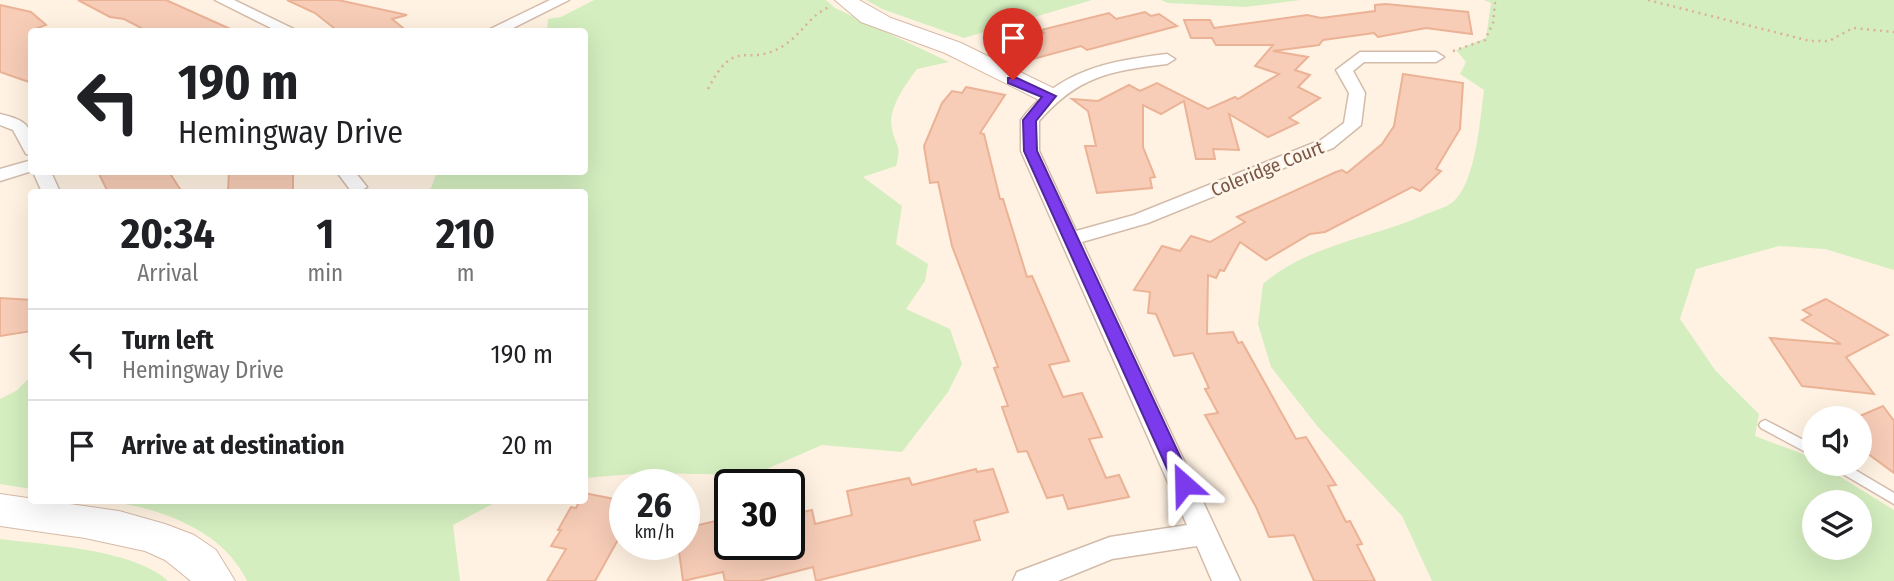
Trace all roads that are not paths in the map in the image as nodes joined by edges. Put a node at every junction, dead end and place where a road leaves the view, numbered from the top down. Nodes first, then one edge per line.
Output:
1 (222, 0) edge
2 (562, 0) edge
3 (840, 2) edge
4 (284, 28) edge
5 (500, 28) edge
6 (1443, 55) road end
7 (1167, 59) dead end
8 (1049, 96) junction
9 (0, 119) edge
10 (28, 142) edge
11 (28, 165) edge
12 (0, 175) edge
13 (1071, 239) junction
14 (1766, 425) dead end
15 (1802, 445) edge
16 (1855, 476) edge
17 (1894, 499) edge
18 (0, 510) edge
19 (1206, 533) junction
20 (214, 581) edge
21 (1027, 581) edge
22 (1226, 581) edge

1 - 4 street
2 - 5 street
3 - 8 street
6 - 13 street, Coleridge Court
7 - 8 street
8 - 13 street
9 - 10 street
11 - 12 street
13 - 19 street
14 - 15 lane
16 - 17 lane
18 - 20 street
19 - 21 street
19 - 22 street

